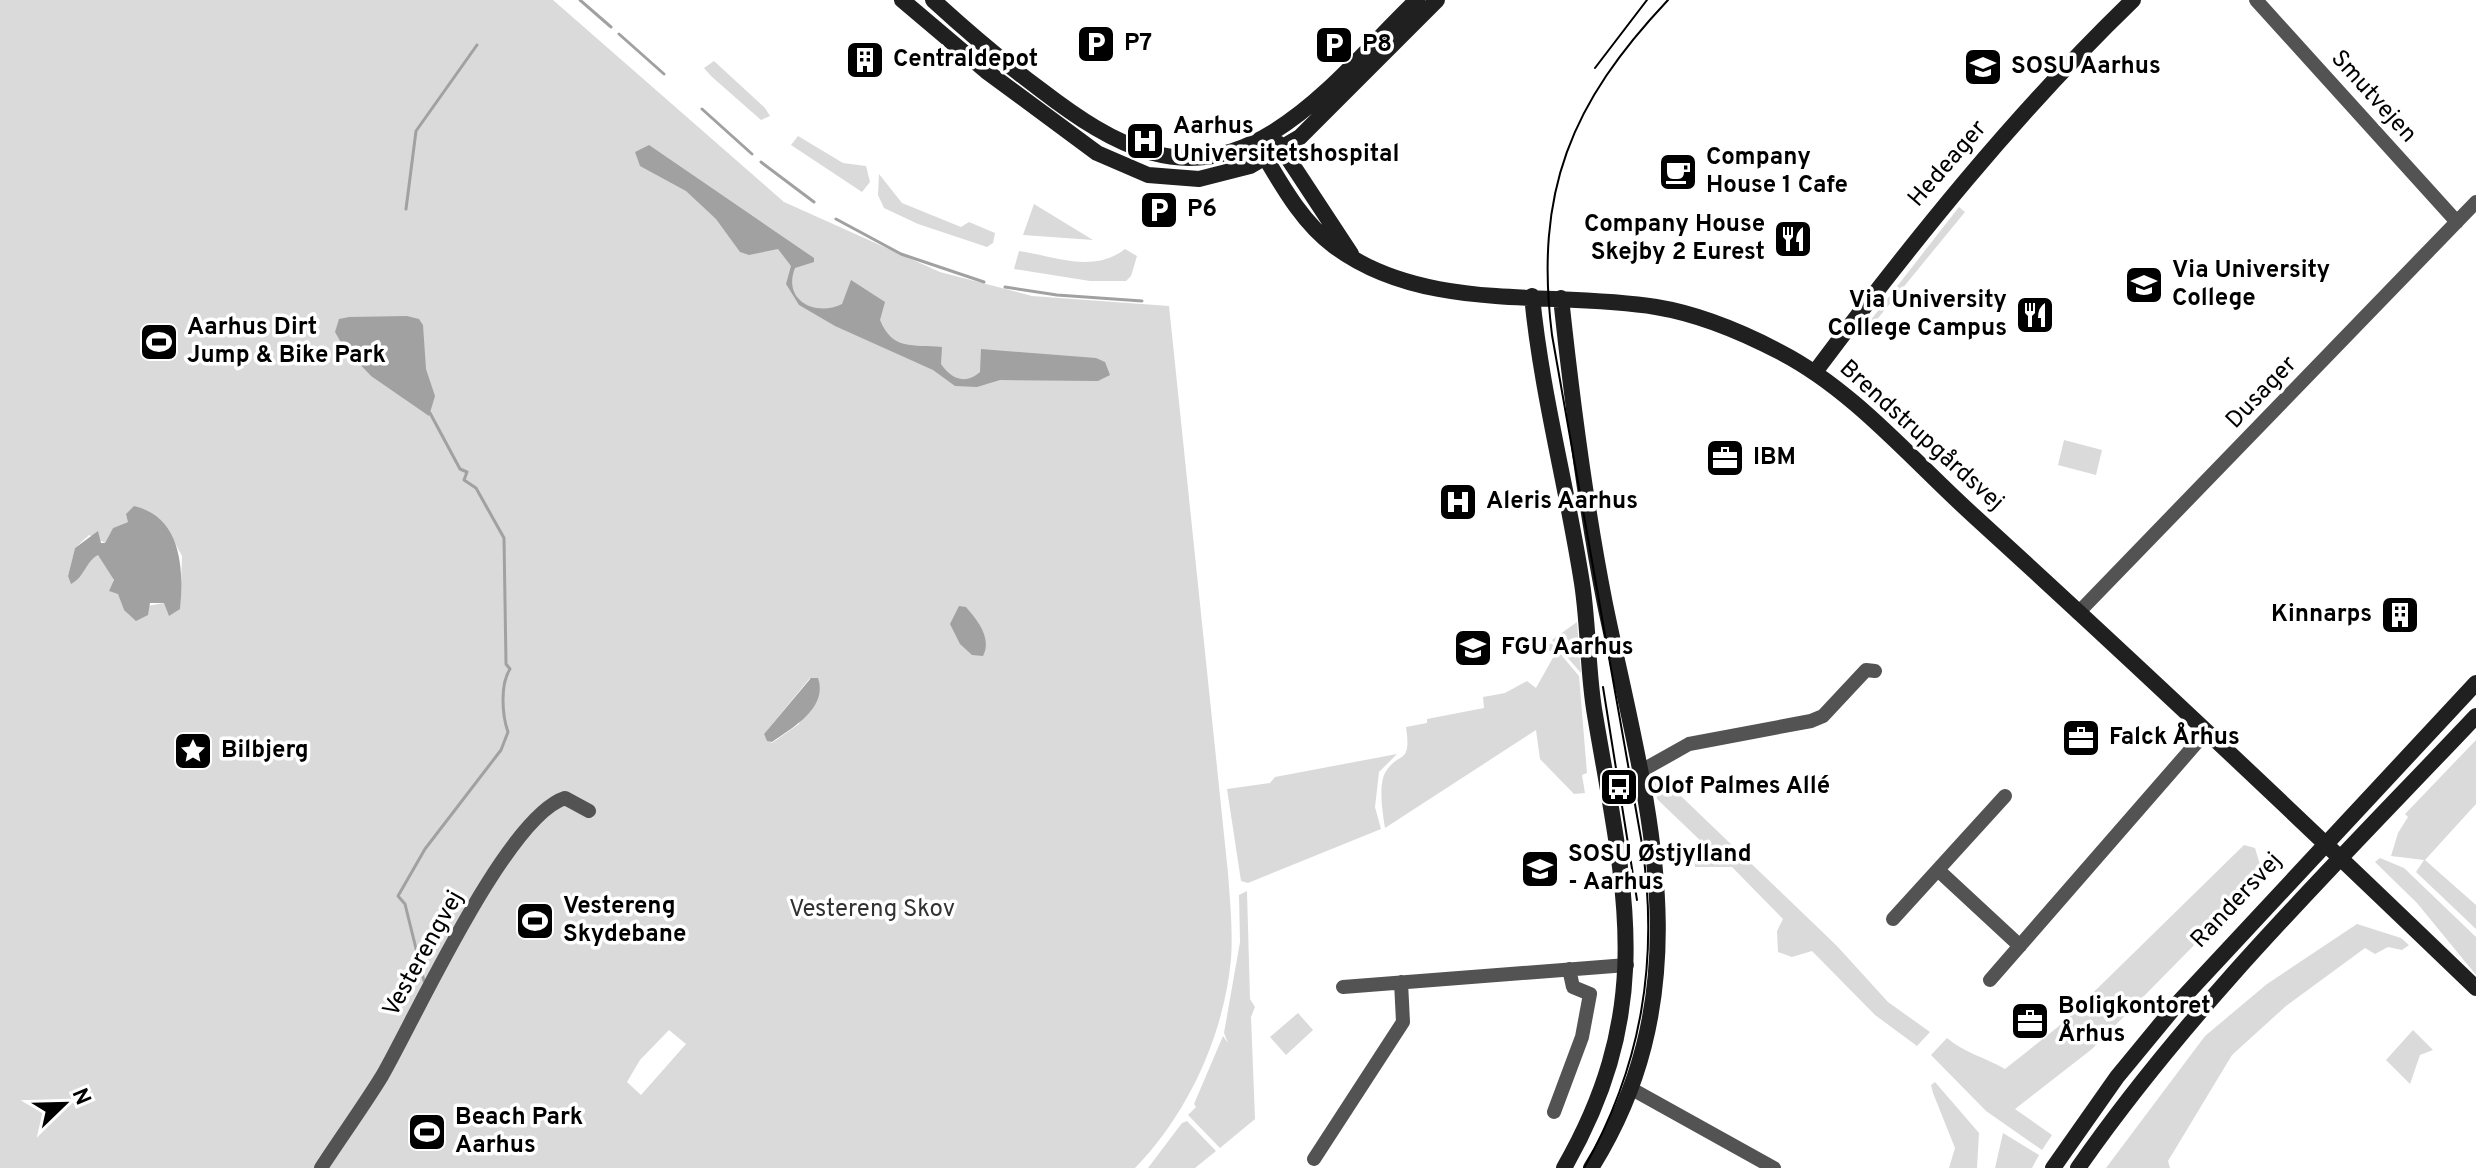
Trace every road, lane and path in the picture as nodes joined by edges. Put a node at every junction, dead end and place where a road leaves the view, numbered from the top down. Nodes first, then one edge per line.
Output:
1 (902, 0) edge
2 (933, 0) edge
3 (1417, 0) edge
4 (1437, 0) edge
5 (2133, 0) edge
6 (2256, 0) edge
7 (1274, 148) junction
8 (2476, 202) edge
9 (2457, 222) junction
10 (1355, 259) junction
11 (1532, 296) junction
12 (1561, 298) junction
13 (1815, 372) junction
14 (2078, 613) junction
15 (1875, 671) dead end
16 (2476, 683) edge
17 (2476, 716) edge
18 (2206, 732) junction
19 (1641, 771) junction
20 (2005, 796) dead end
21 (589, 811) dead end
22 (2325, 842) junction
23 (2342, 859) junction
24 (1938, 870) junction
25 (1893, 919) dead end
26 (2020, 946) junction
27 (1627, 965) junction
28 (1569, 969) junction
29 (1990, 980) dead end
30 (1401, 982) junction
31 (1343, 987) dead end
32 (2476, 988) edge
33 (1630, 1088) junction
34 (1554, 1112) dead end
35 (1314, 1159) dead end
36 (321, 1168) edge
37 (1564, 1168) edge
38 (1591, 1168) edge
39 (1774, 1168) edge
40 (2053, 1168) edge
41 (2078, 1168) edge

1 - 7 street
2 - 7 street
3 - 7 street
4 - 7 street
5 - 13 street, Hedeager
6 - 9 street, Smutvejen
7 - 10 street, Brendstrupgårdsvej
7 - 10 street, Brendstrupgårdsvej
8 - 9 street, Dusager
9 - 14 street, Dusager
10 - 11 street, Brendstrupgårdsvej
11 - 12 street, Brendstrupgårdsvej
11 - 27 street
12 - 13 street, Brendstrupgårdsvej
12 - 19 street
13 - 14 street, Brendstrupgårdsvej
14 - 18 street, Brendstrupgårdsvej
15 - 19 street
16 - 22 street, Randersvej
17 - 23 street, Randersvej
18 - 22 street, Brendstrupgårdsvej
18 - 26 street
19 - 33 street
20 - 24 street
21 - 36 street, Vesterengvej
22 - 23 street, Brendstrupgårdsvej
22 - 40 street, Randersvej
23 - 32 street, Brendstrupgårdsvej
23 - 41 street, Randersvej
24 - 25 street
24 - 26 street
26 - 29 street
27 - 28 street
27 - 37 street
28 - 30 street
28 - 34 street
30 - 31 street
30 - 35 street
33 - 38 street
33 - 39 street

